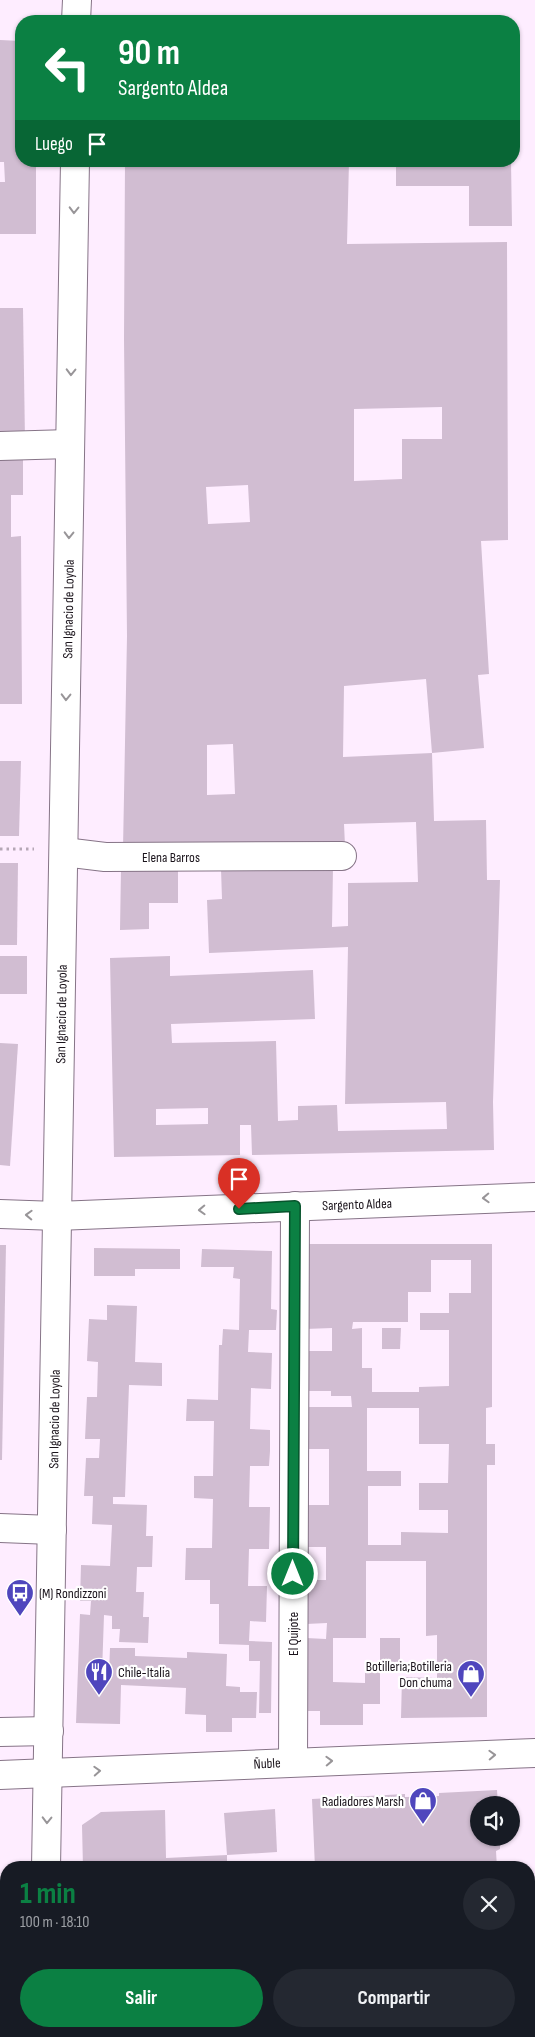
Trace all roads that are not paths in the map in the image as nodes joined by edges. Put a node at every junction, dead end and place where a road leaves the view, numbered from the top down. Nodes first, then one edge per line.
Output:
1 (77, 0) edge
2 (76, 15) edge
3 (75, 167) edge
4 (70, 444) junction
5 (0, 446) edge
6 (64, 852) junction
7 (342, 856) dead end
8 (535, 1196) edge
9 (295, 1206) junction
10 (0, 1214) edge
11 (58, 1216) junction
12 (0, 1528) edge
13 (52, 1530) junction
14 (49, 1731) junction
15 (0, 1732) edge
16 (535, 1753) edge
17 (293, 1762) junction
18 (48, 1773) junction
19 (0, 1775) edge
20 (46, 1861) edge

1 - 2 street
3 -> 4 street, San Ignacio de Loyola
4 - 5 street
4 -> 6 street, San Ignacio de Loyola
6 - 7 street, Elena Barros
6 - 11 street, San Ignacio de Loyola
8 -> 9 street, Sargento Aldea
9 -> 11 street, Sargento Aldea
9 - 17 street, El Quijote
11 -> 10 street, Sargento Aldea
11 - 13 street, San Ignacio de Loyola
12 - 13 street
13 - 14 street, San Ignacio de Loyola
14 - 15 street
14 - 18 street, San Ignacio de Loyola
17 -> 16 street, Ñuble
18 -> 17 street, Ñuble
18 - 19 street, Ñuble
18 -> 20 street, San Ignacio de Loyola

